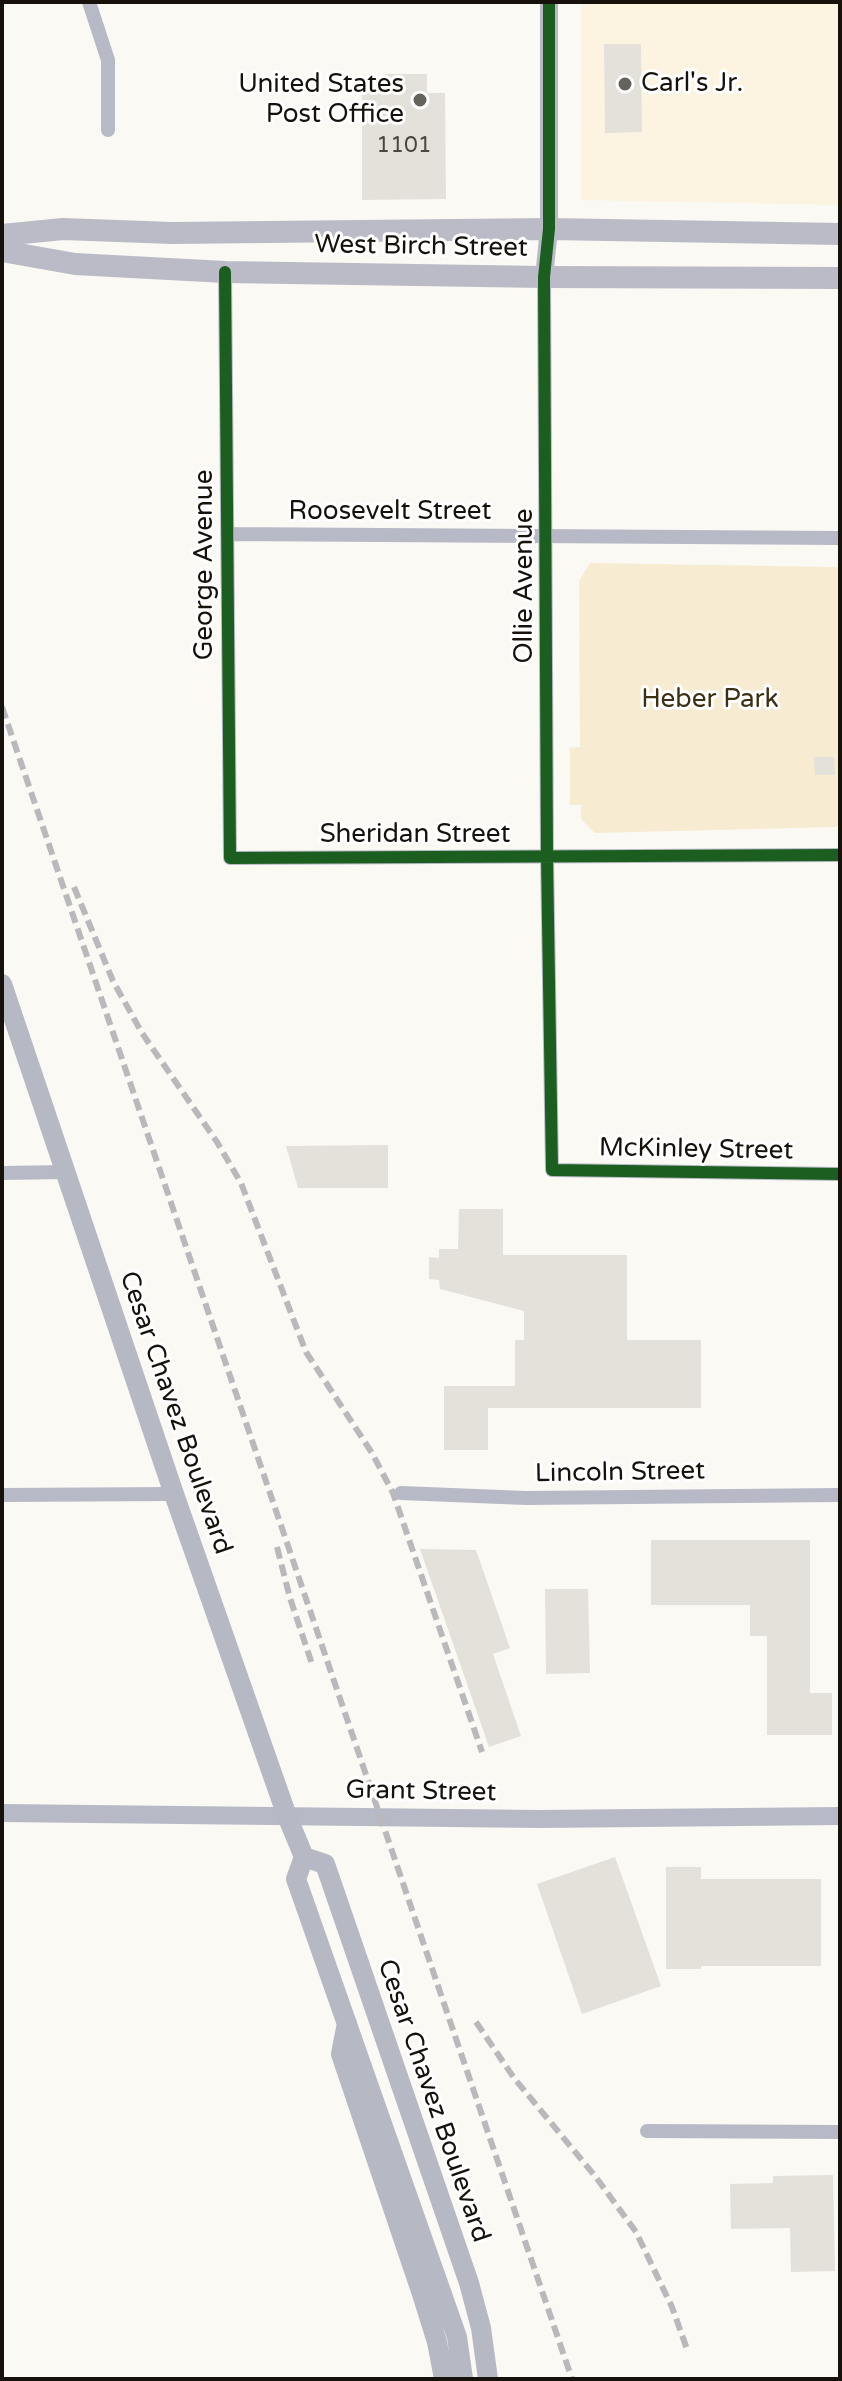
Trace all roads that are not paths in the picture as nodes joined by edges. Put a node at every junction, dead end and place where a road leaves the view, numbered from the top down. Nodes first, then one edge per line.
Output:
1 (89, 2) edge
2 (549, 2) edge
3 (108, 130) dead end
4 (549, 229) junction
5 (840, 234) edge
6 (2, 235) edge
7 (2, 251) edge
8 (225, 272) junction
9 (544, 277) junction
10 (840, 278) edge
11 (227, 534) junction
12 (547, 537) junction
13 (840, 538) edge
14 (840, 855) edge
15 (547, 856) junction
16 (230, 858) joint
17 (2, 984) edge
18 (552, 1170) joint
19 (65, 1172) junction
20 (2, 1173) edge
21 (840, 1174) edge
22 (401, 1493) dead end
23 (174, 1494) junction
24 (2, 1495) edge
25 (840, 1495) edge
26 (2, 1813) edge
27 (287, 1816) junction
28 (840, 1816) edge
29 (304, 1857) junction
30 (347, 2023) junction
31 (647, 2131) dead end
32 (840, 2132) edge
33 (444, 2379) edge
34 (463, 2379) edge
35 (488, 2379) edge

1 - 3 street
2 - 4 street, Ollie Avenue
4 - 5 main road, West Birch Street
4 - 6 main road, West Birch Street
4 - 9 street, Ollie Avenue
7 - 8 main road, West Birch Street
8 - 9 main road, West Birch Street
8 - 11 street, George Avenue
9 - 10 main road, West Birch Street
9 - 12 street, Ollie Avenue
11 - 12 street, Roosevelt Street
11 - 16 street, George Avenue
12 - 13 street, Roosevelt Street
12 - 15 street, Ollie Avenue
14 - 15 street, Sheridan Street
15 - 16 street, Sheridan Street
15 - 18 street, Ollie Avenue
17 - 19 main road, Cesar Chavez Boulevard
18 - 21 street, McKinley Street
19 - 20 street
19 - 23 main road, Cesar Chavez Boulevard
22 - 25 street, Lincoln Street
23 - 24 street
23 - 27 main road, Cesar Chavez Boulevard
26 - 27 street, Grant Street
27 - 28 street, Grant Street
27 - 29 main road, Cesar Chavez Boulevard
29 - 30 main road, Cesar Chavez Boulevard
29 - 35 main road, Cesar Chavez Boulevard
30 - 33 main road
30 - 34 main road, Cesar Chavez Boulevard
31 - 32 street

